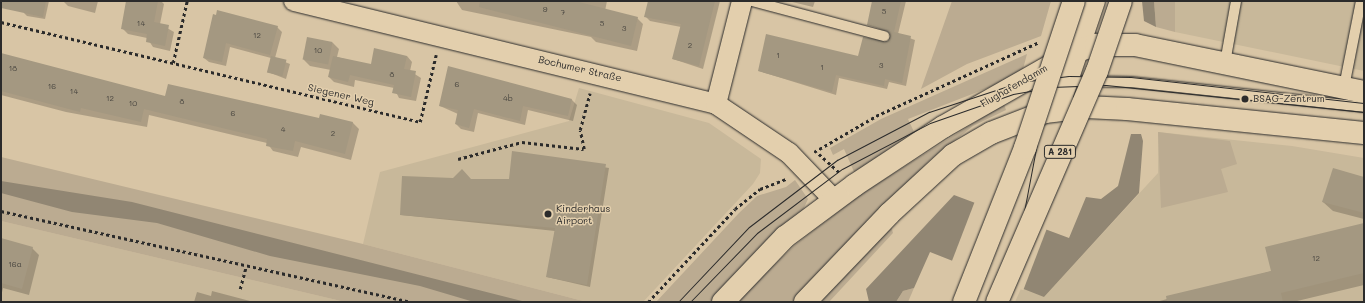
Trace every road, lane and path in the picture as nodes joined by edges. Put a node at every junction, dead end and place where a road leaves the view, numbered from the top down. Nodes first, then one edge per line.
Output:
1 (187, 1) edge
2 (294, 1) edge
3 (742, 1) edge
4 (752, 1) edge
5 (1074, 1) edge
6 (1094, 1) edge
7 (1121, 1) edge
8 (1236, 1) edge
9 (1361, 1) edge
10 (1, 22) edge
11 (441, 36) junction
12 (884, 36) dead end
13 (1077, 51) junction
14 (173, 63) junction
15 (1225, 63) junction
16 (596, 73) junction
17 (953, 80) dead end
18 (1067, 81) junction
19 (1354, 90) edge
20 (716, 104) junction
21 (1364, 107) edge
22 (1057, 110) junction
23 (1364, 133) edge
24 (809, 157) junction
25 (458, 159) dead end
26 (835, 201) junction
27 (1, 212) edge
28 (246, 267) junction
29 (240, 289) dead end
30 (410, 302) edge
31 (648, 302) edge
32 (723, 302) edge
33 (806, 302) edge
34 (964, 302) edge
35 (997, 302) edge

1 - 14 path
2 - 11 street, Bochumer Straße
3 - 20 street
4 - 12 lane
5 - 34 main road, bridge
6 - 13 main road
7 - 35 main road, A 281, bridge
8 - 15 lane
9 - 19 lane
10 - 14 path, Siegener Weg
11 - 14 path, Siegener Weg
11 - 16 street, Bochumer Straße
13 - 15 main road, Flughafendamm
13 - 18 main road
13 - 26 main road, Flughafendamm
15 - 19 main road, Flughafendamm
16 - 20 street, Bochumer Straße
16 - 25 path
17 - 24 path
18 - 21 lane
18 - 22 main road
20 - 24 street, Bochumer Straße
22 - 23 main road
22 - 33 main road
24 - 26 street, Bochumer Straße
24 - 31 path
26 - 32 main road, Flughafendamm
27 - 28 path
28 - 29 path
28 - 30 path

